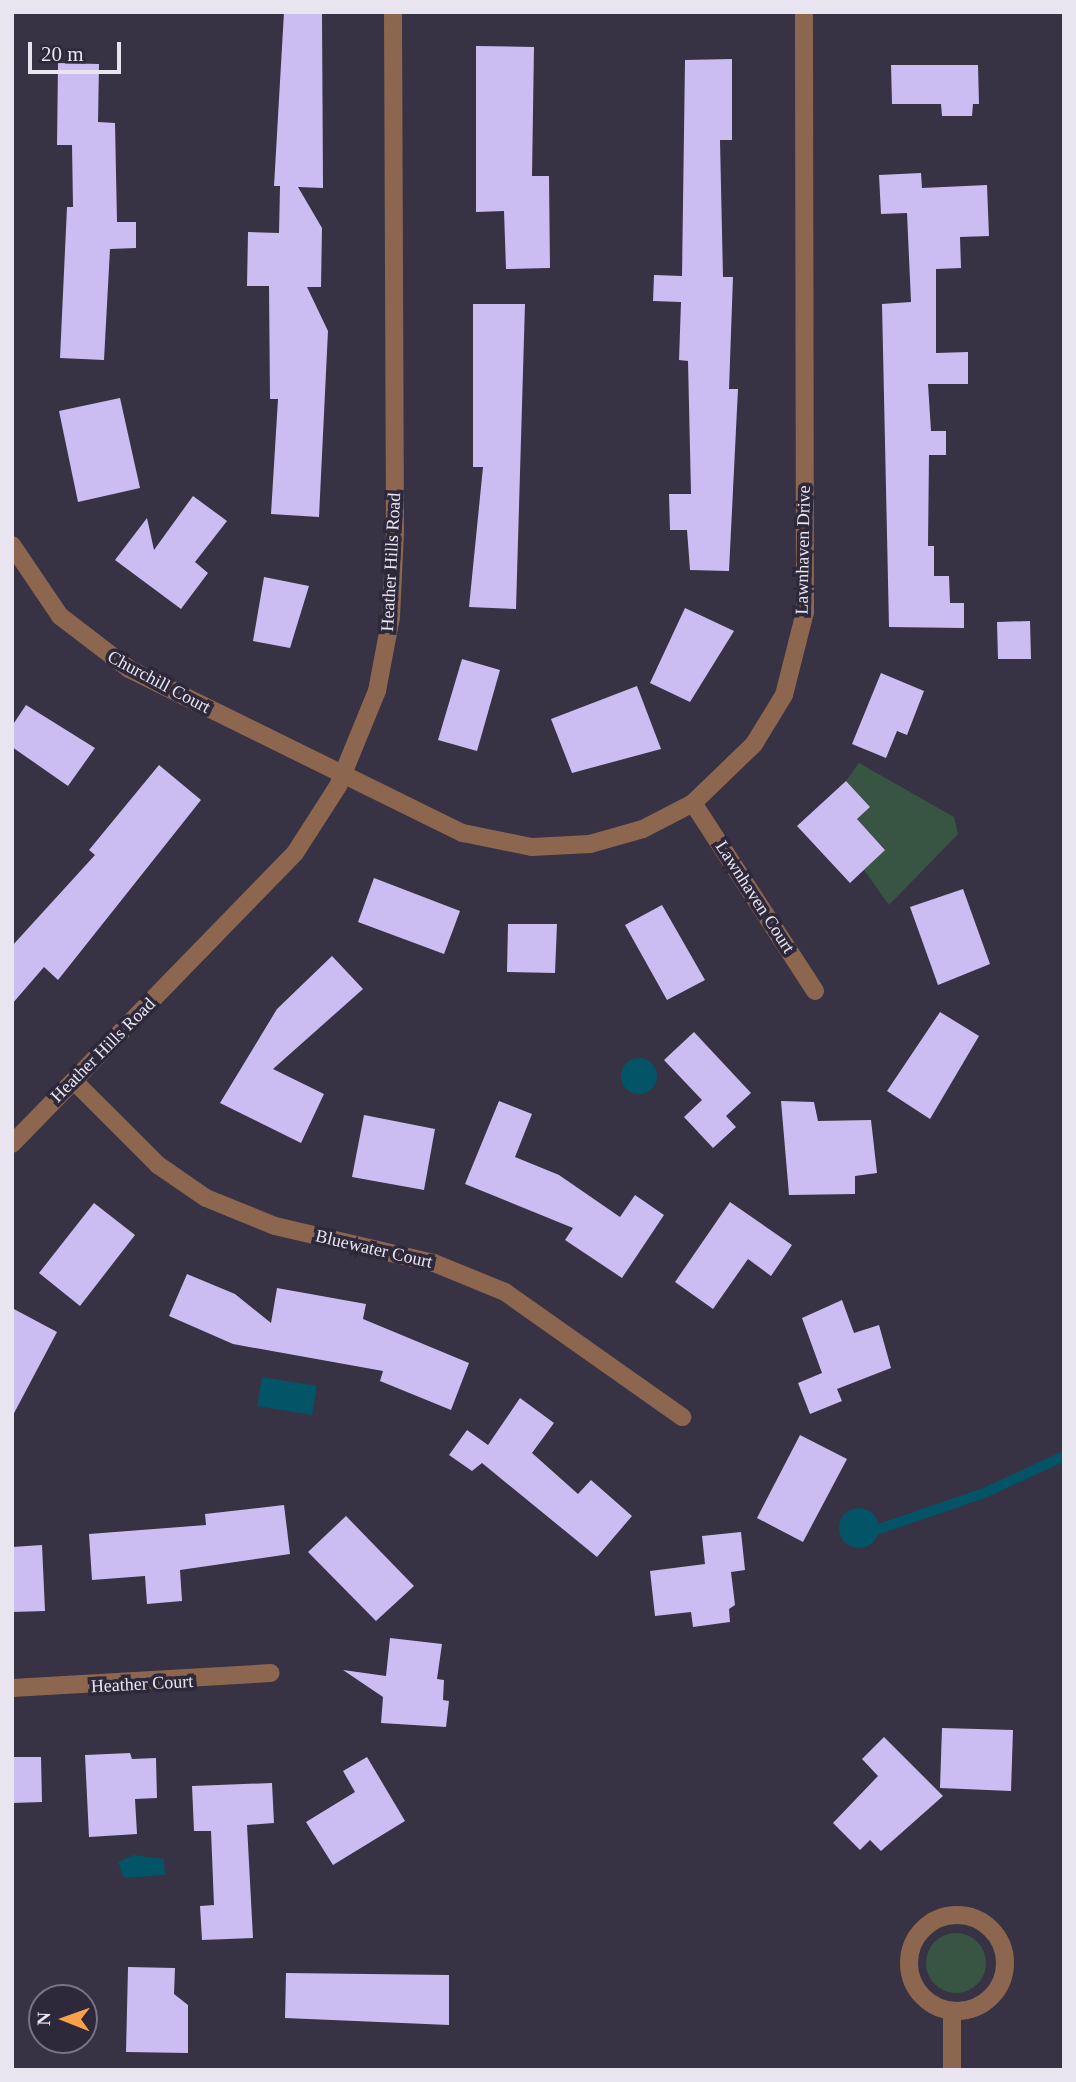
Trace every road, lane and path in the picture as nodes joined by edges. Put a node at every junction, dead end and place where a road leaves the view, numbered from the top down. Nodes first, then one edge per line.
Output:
1 (393, 12) edge
2 (804, 12) edge
3 (12, 544) edge
4 (343, 775) junction
5 (693, 803) junction
6 (815, 991) dead end
7 (74, 1081) junction
8 (12, 1144) edge
9 (682, 1417) dead end
10 (271, 1673) dead end
11 (12, 1688) edge
12 (952, 2011) junction
13 (952, 2070) edge

1 - 4 street, Heather Hills Road
2 - 5 street, Lawnhaven Drive
3 - 4 street, Churchill Court
4 - 5 street, Lawnhaven Drive
4 - 7 street, Heather Hills Road
5 - 6 street, Lawnhaven Court
7 - 8 street, Heather Hills Road
7 - 9 street, Bluewater Court
10 - 11 street, Heather Court
12 - 12 street
12 - 13 street

